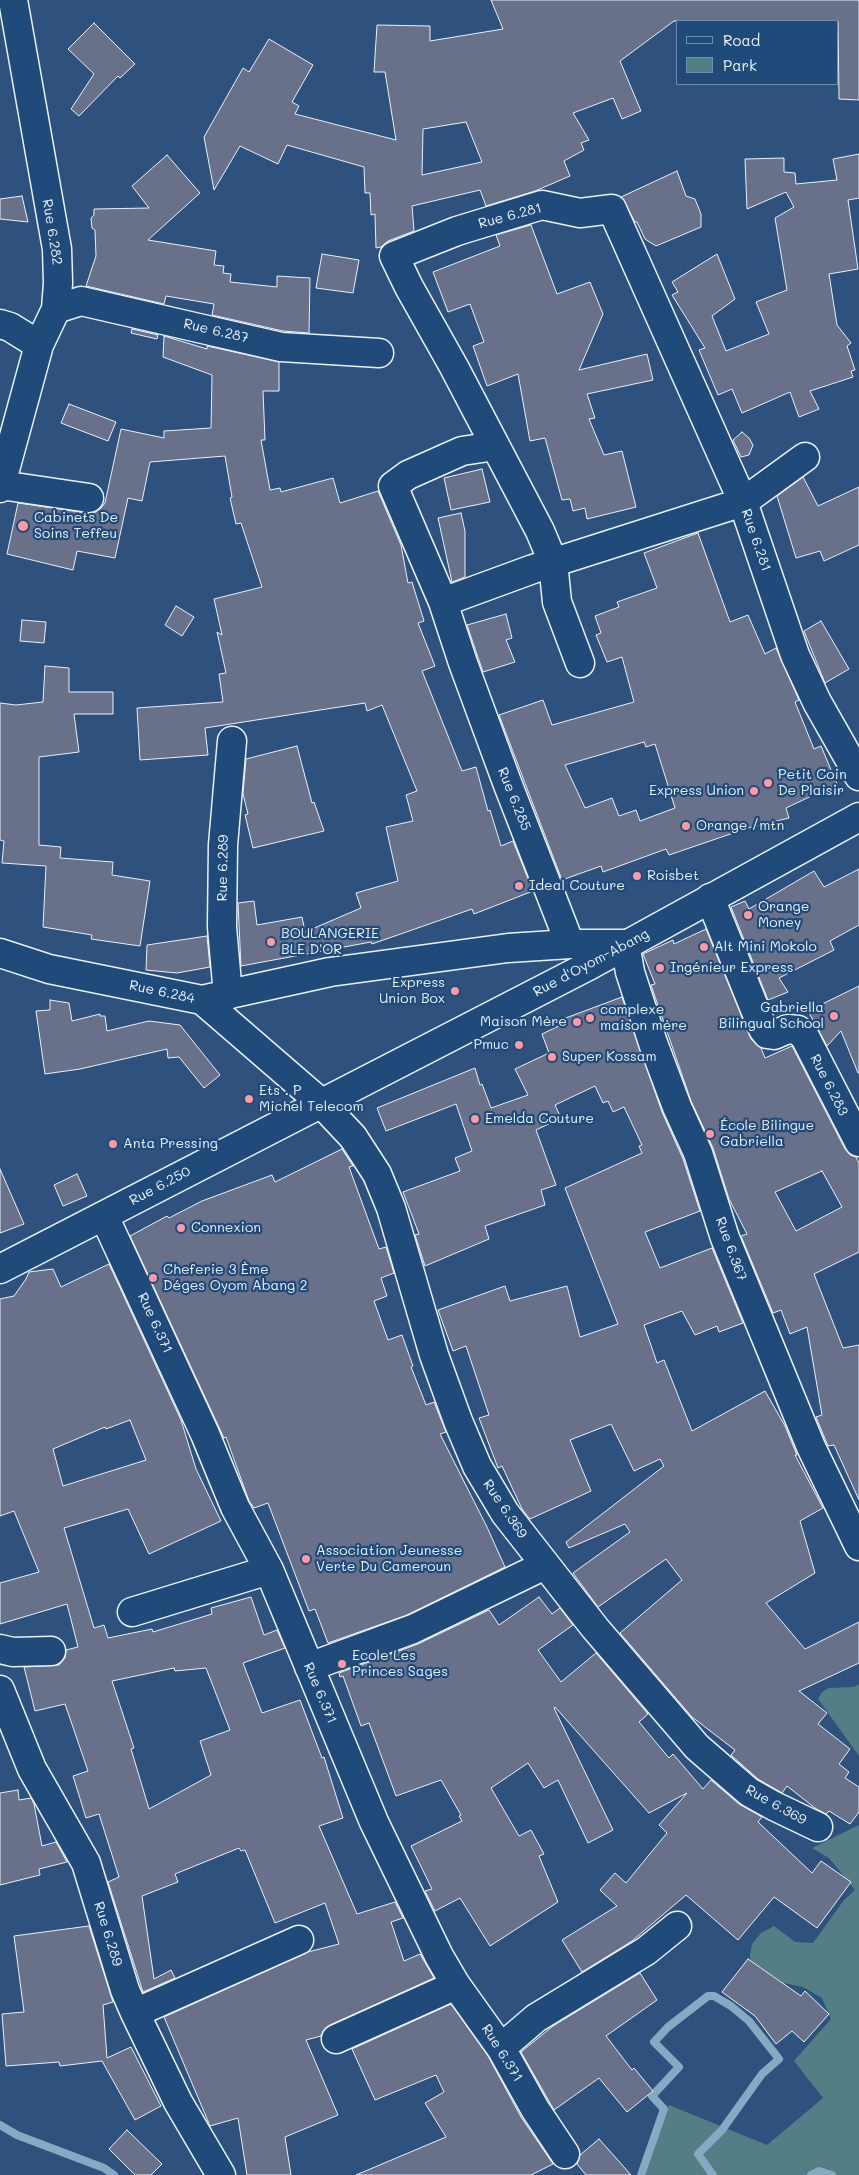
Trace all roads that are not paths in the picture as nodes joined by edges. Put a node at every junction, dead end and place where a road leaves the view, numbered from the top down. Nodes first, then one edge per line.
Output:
1 (13, 0) edge
2 (56, 310) junction
3 (0, 324) edge
4 (40, 345) junction
5 (380, 353) dead end
6 (495, 446) junction
7 (805, 457) dead end
8 (1, 486) edge
9 (89, 498) dead end
10 (743, 502) junction
11 (553, 562) junction
12 (443, 602) junction
13 (580, 663) dead end
14 (232, 741) dead end
15 (859, 776) edge
16 (859, 817) edge
17 (710, 898) junction
18 (570, 944) junction
19 (626, 944) junction
20 (0, 953) edge
21 (228, 995) junction
22 (202, 1000) junction
23 (320, 1102) junction
24 (859, 1142) edge
25 (104, 1216) junction
26 (0, 1269) edge
27 (859, 1546) edge
28 (545, 1565) junction
29 (269, 1570) junction
30 (132, 1612) dead end
31 (0, 1649) edge
32 (52, 1651) dead end
33 (309, 1667) junction
34 (0, 1690) edge
35 (818, 1827) dead end
36 (677, 1926) dead end
37 (299, 1940) dead end
38 (456, 1985) junction
39 (135, 2013) junction
40 (336, 2039) dead end
41 (501, 2048) junction
42 (565, 2154) dead end
43 (221, 2175) edge

1 - 2 street, Rue 6.282
2 - 4 street, Rue 6.282
2 - 5 street, Rue 6.287
3 - 4 street
4 - 8 street, Rue 6.282
6 - 10 street, Rue 6.281
6 - 11 street, Rue 6.281
6 - 12 street, Rue 6.285
7 - 10 street
8 - 9 street
10 - 11 street
10 - 15 street, Rue 6.281
11 - 12 street
11 - 13 street, Rue 6.281
12 - 18 street, Rue 6.285
14 - 21 street, Rue 6.289
16 - 17 street, Rue d'Oyom-Abang
17 - 19 street, Rue d'Oyom-Abang
17 - 24 street, Rue 6.283
18 - 19 street
18 - 21 street
19 - 23 street, Rue d'Oyom-Abang
19 - 27 street, Rue 6.367
20 - 22 street, Rue 6.284
21 - 22 street
22 - 23 street, Rue 6.284
23 - 25 street, Rue 6.250
23 - 28 street, Rue 6.369
25 - 26 street, Rue 6.250
25 - 29 street, Rue 6.371
28 - 33 street
28 - 35 street, Rue 6.369
29 - 30 street
29 - 33 street, Rue 6.371
31 - 32 street
33 - 38 street, Rue 6.371
34 - 39 street, Rue 6.289
36 - 41 street
37 - 39 street
38 - 40 street
38 - 41 street, Rue 6.371
39 - 43 street, Rue 6.289
41 - 42 street, Rue 6.371

